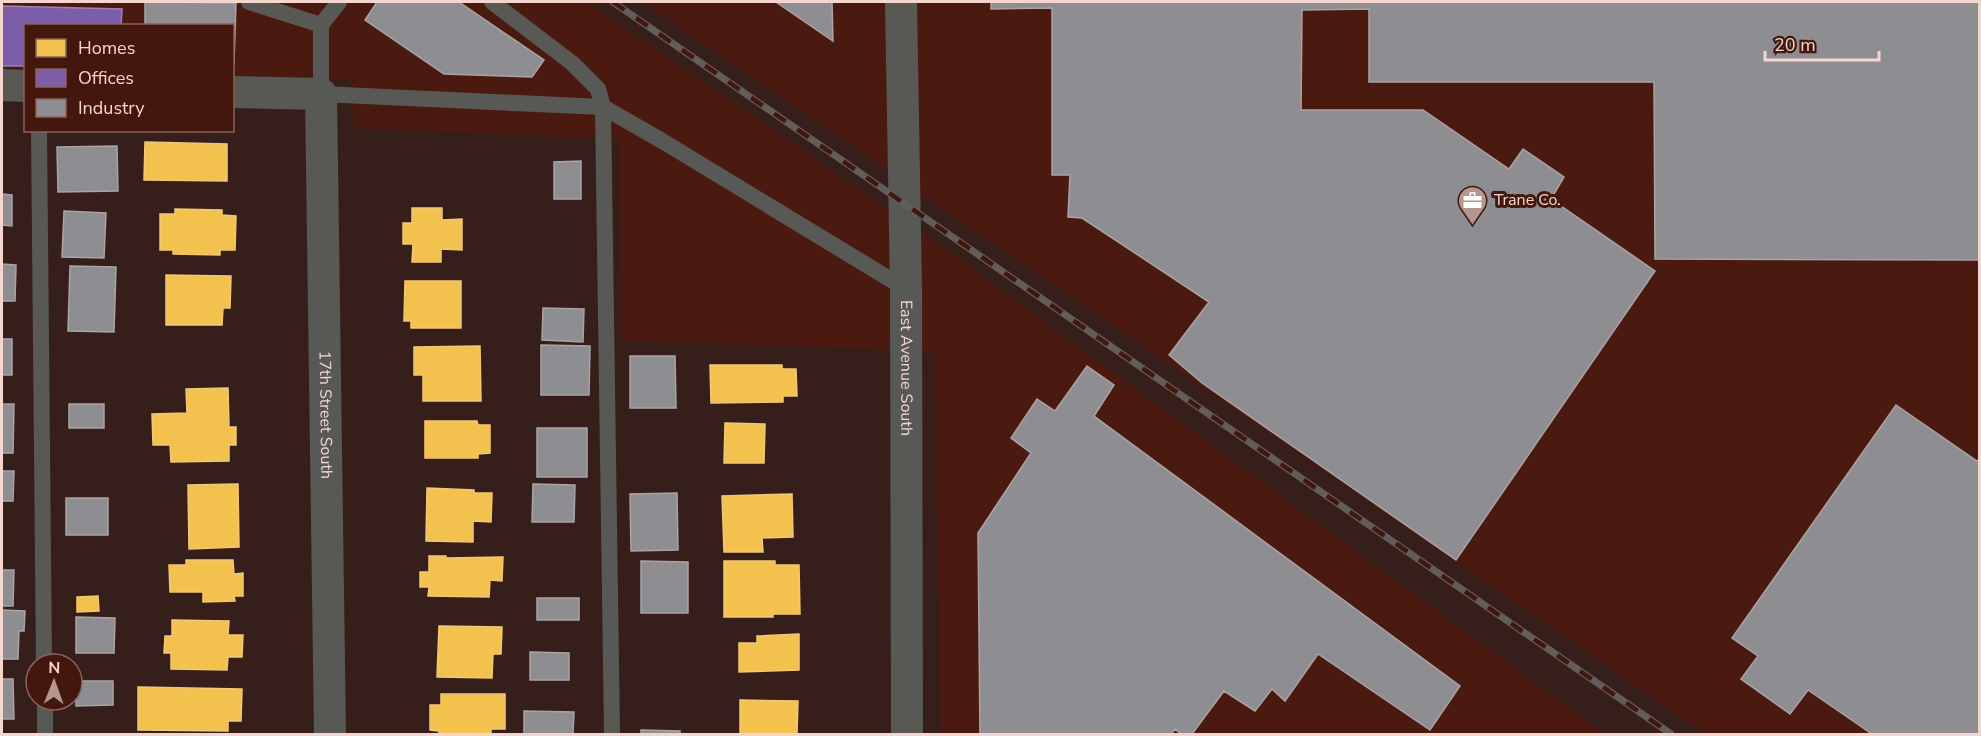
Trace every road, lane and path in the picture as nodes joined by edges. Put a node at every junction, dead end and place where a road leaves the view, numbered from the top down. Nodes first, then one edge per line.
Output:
1 (249, 2) edge
2 (339, 2) edge
3 (492, 2) edge
4 (901, 2) edge
5 (321, 25) junction
6 (2, 85) edge
7 (24, 86) edge
8 (234, 92) edge
9 (321, 94) junction
10 (603, 108) junction
11 (39, 132) edge
12 (906, 289) junction
13 (44, 652) edge
14 (45, 712) edge
15 (45, 735) edge
16 (330, 735) edge
17 (612, 735) edge
18 (907, 735) edge

1 - 5 lane
2 - 5 lane
3 - 10 lane
4 - 12 street, East Avenue South
5 - 9 lane
6 - 7 street
8 - 9 street
9 - 10 lane
9 - 16 street, 17th Street South
10 - 12 lane
10 - 17 lane
11 - 13 lane
12 - 18 street, East Avenue South
14 - 15 lane

